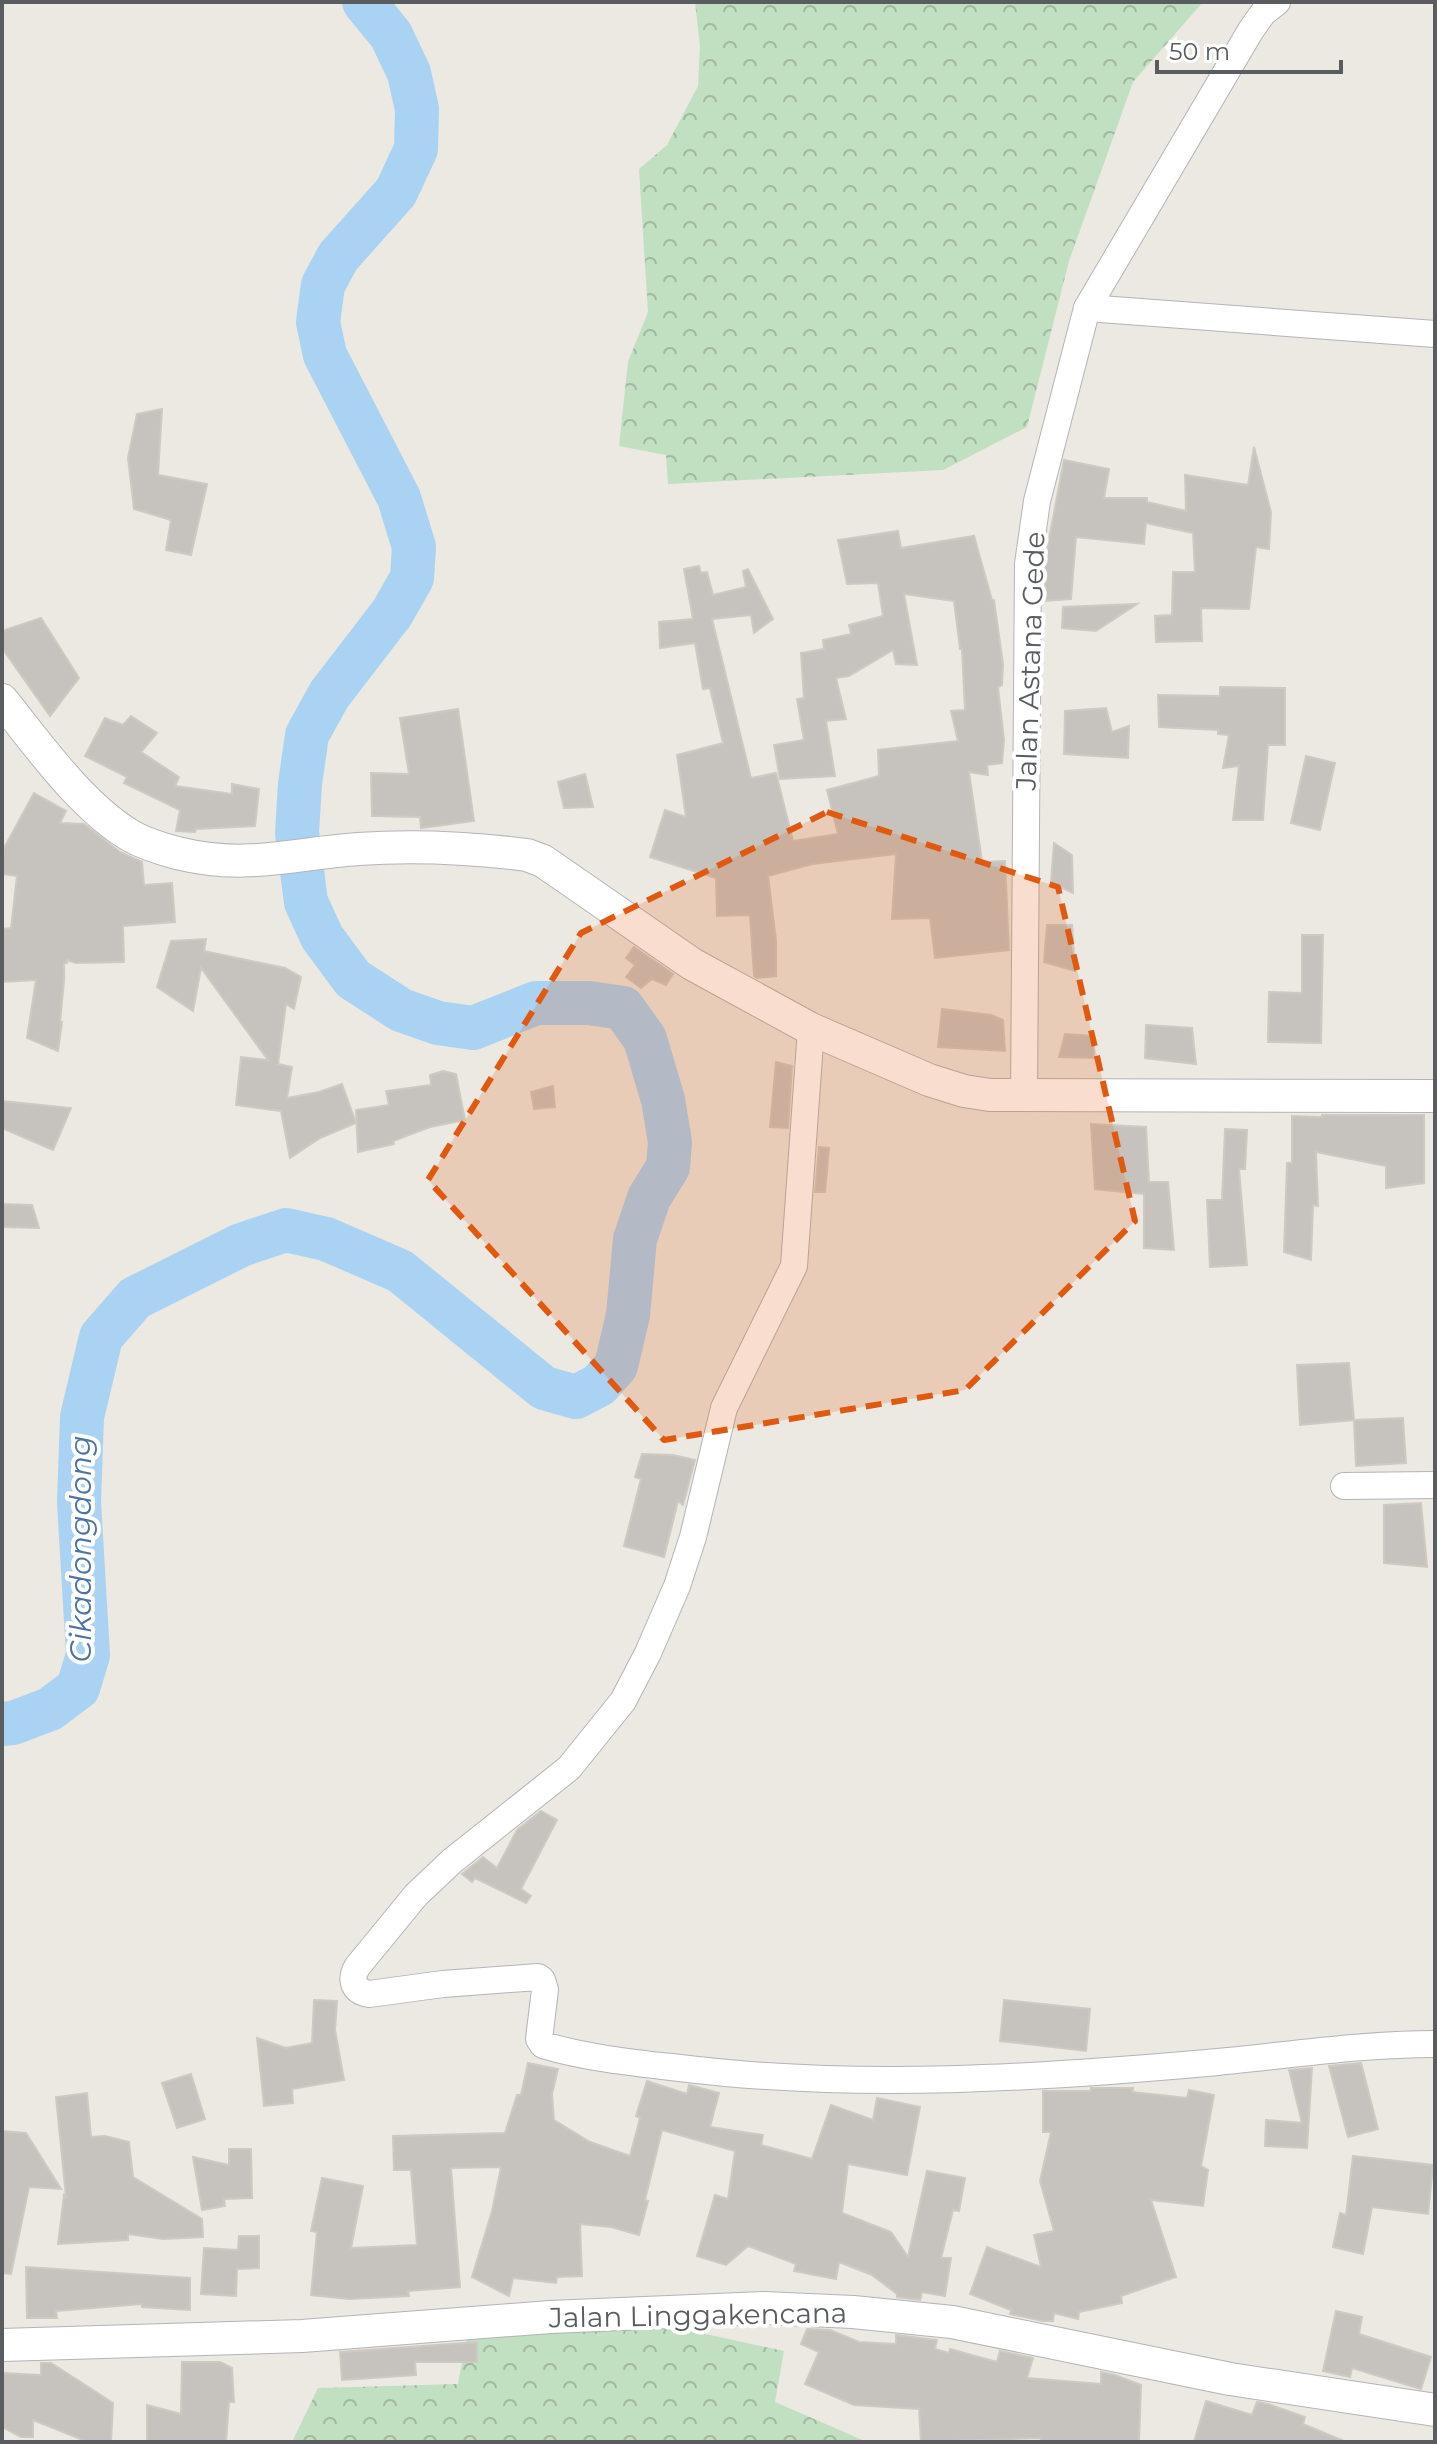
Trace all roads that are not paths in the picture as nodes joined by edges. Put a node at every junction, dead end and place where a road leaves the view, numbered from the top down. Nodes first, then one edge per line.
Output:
1 (1277, 2) edge
2 (1087, 308) junction
3 (1435, 334) edge
4 (2, 700) edge
5 (811, 1029) junction
6 (1024, 1095) junction
7 (1435, 1096) edge
8 (1435, 1485) edge
9 (1344, 1486) dead end
10 (1435, 2044) edge
11 (2, 2345) edge
12 (1435, 2410) edge

1 - 2 street, Jalan Astana Gede
2 - 3 street
2 - 6 street, Jalan Astana Gede
4 - 5 street
5 - 6 street
5 - 10 street
6 - 7 street
8 - 9 street
11 - 12 street, Jalan Linggakencana

